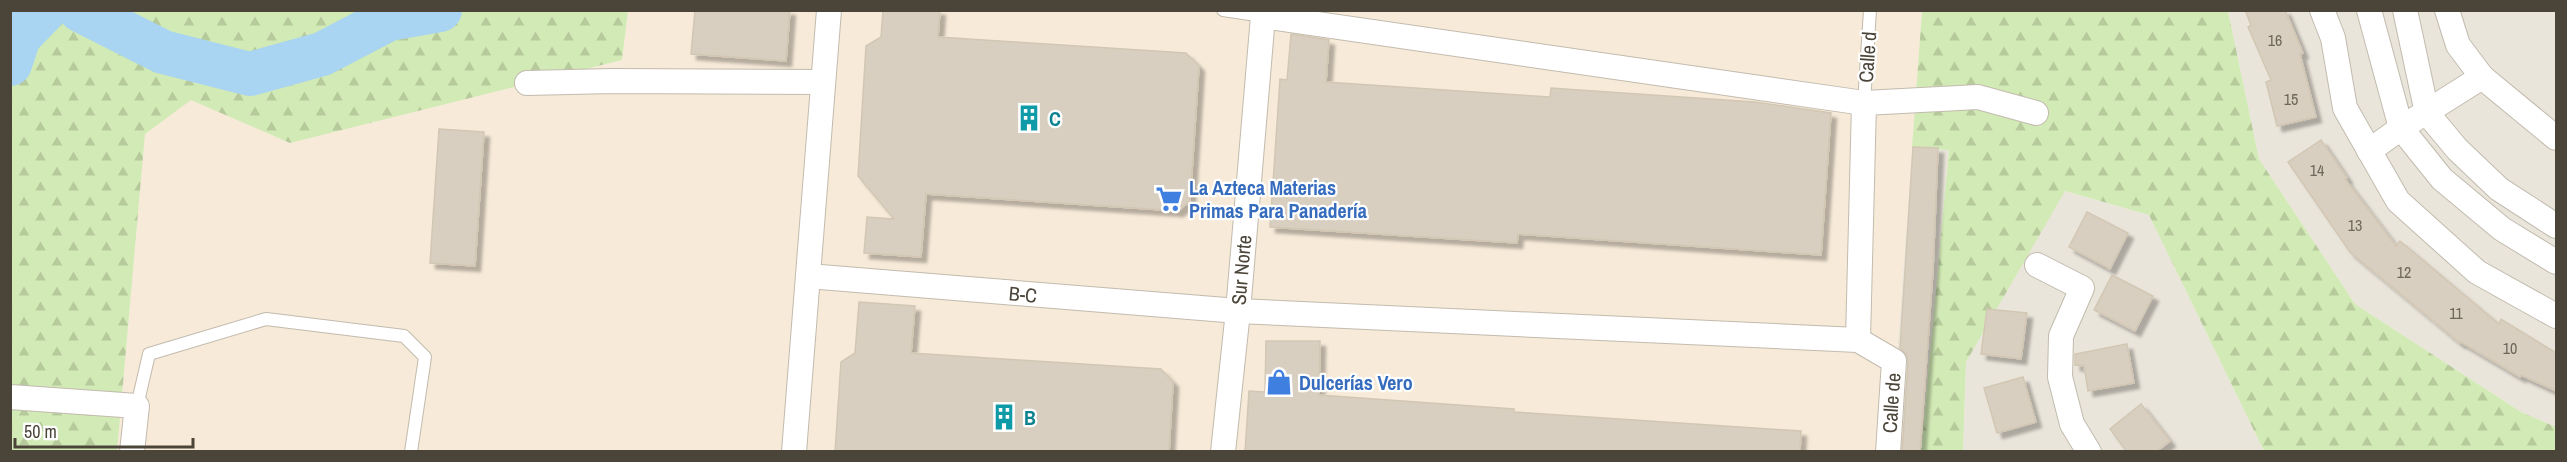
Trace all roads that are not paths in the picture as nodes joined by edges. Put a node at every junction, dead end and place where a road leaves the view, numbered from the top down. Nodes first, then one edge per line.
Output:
1 (829, 10) edge
2 (1223, 10) edge
3 (1870, 10) edge
4 (2322, 10) edge
5 (2369, 10) edge
6 (2405, 10) edge
7 (2447, 10) edge
8 (1263, 16) junction
9 (2482, 77) junction
10 (823, 82) junction
11 (527, 83) dead end
12 (1864, 104) junction
13 (2036, 113) dead end
14 (2427, 113) junction
15 (2401, 128) junction
16 (2556, 138) edge
17 (2369, 152) junction
18 (2556, 226) edge
19 (2556, 262) edge
20 (2037, 265) dead end
21 (808, 276) junction
22 (1238, 311) junction
23 (2556, 316) edge
24 (1858, 340) junction
25 (10, 397) edge
26 (137, 406) junction
27 (132, 452) edge
28 (411, 452) edge
29 (794, 452) edge
30 (1223, 452) edge
31 (1888, 452) edge
32 (2089, 452) edge

1 - 10 street
2 - 8 lane
3 - 12 lane, Calle d
4 - 17 street
5 - 15 street
6 - 14 street
7 - 9 street
8 - 12 street
8 - 22 street, Sur Norte
9 - 14 street
9 - 16 street
10 - 11 street
10 - 21 street
12 - 13 street
12 - 24 street
14 - 15 street
14 - 18 street
15 - 17 street
15 - 19 street
17 - 23 street
20 - 32 street
21 - 22 street, B-C
21 - 29 street
22 - 24 street, B-C
22 - 30 street, Sur Norte
24 - 31 street, Calle de
25 - 26 street
26 - 27 street
26 - 28 lane

